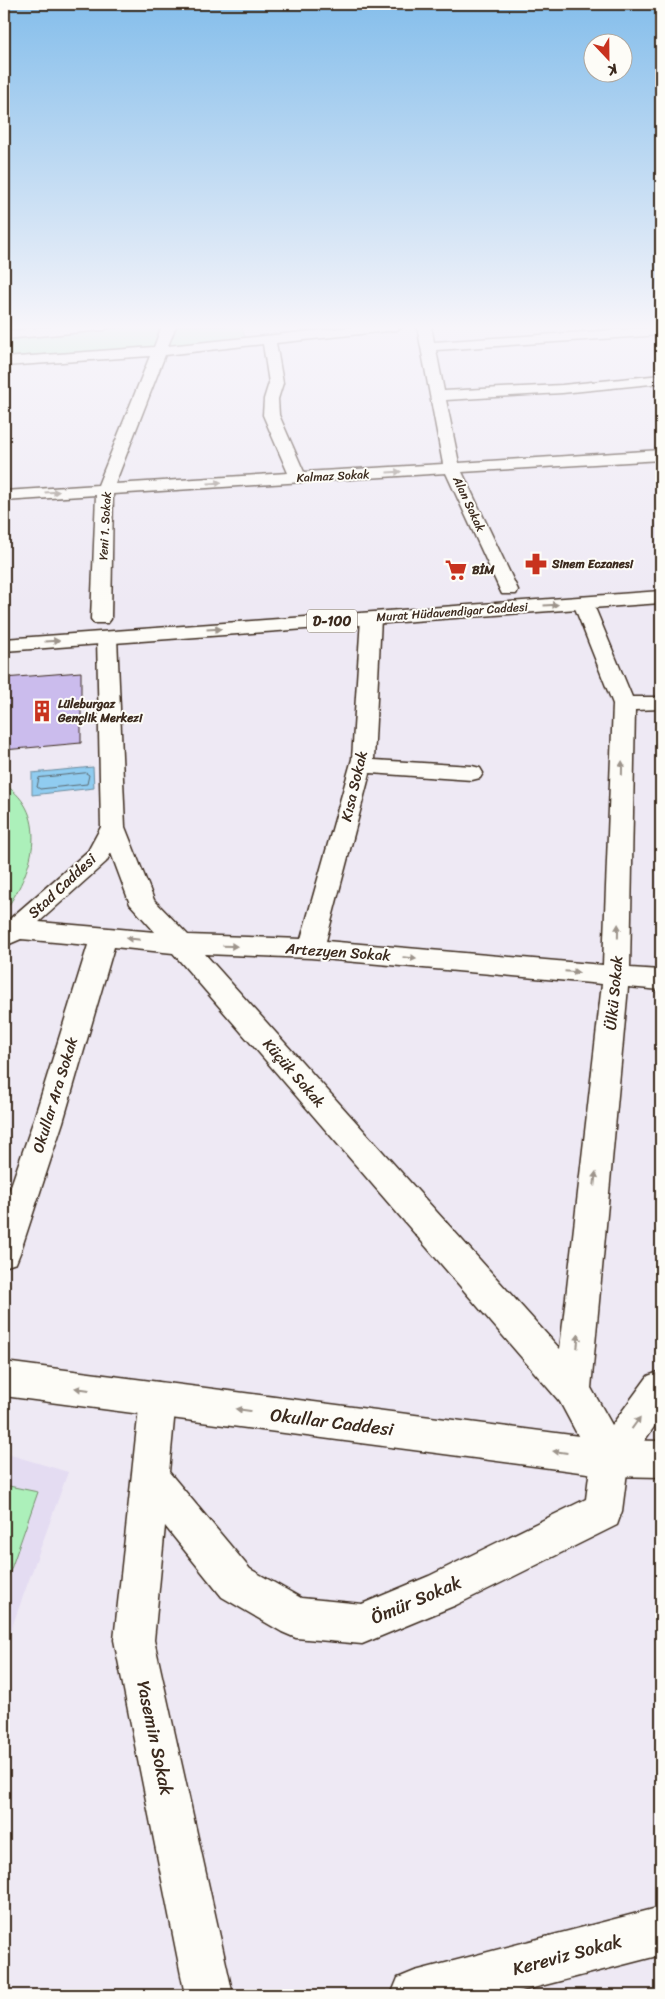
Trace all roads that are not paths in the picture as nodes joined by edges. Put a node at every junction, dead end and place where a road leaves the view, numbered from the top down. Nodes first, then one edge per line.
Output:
1 (132, 419) edge
2 (273, 419) edge
3 (442, 419) edge
4 (661, 456) edge
5 (452, 469) junction
6 (298, 478) junction
7 (105, 489) junction
8 (4, 496) edge
9 (661, 579) edge
10 (509, 590) junction
11 (490, 591) dead end
12 (661, 597) edge
13 (583, 603) junction
14 (371, 618) junction
15 (82, 620) dead end
16 (109, 624) junction
17 (4, 645) edge
18 (661, 703) edge
19 (624, 704) junction
20 (362, 766) junction
21 (472, 773) dead end
22 (113, 827) junction
23 (10, 934) edge
24 (104, 936) junction
25 (182, 944) junction
26 (310, 949) junction
27 (616, 976) junction
28 (661, 980) edge
29 (4, 1253) edge
30 (4, 1379) edge
31 (661, 1388) edge
32 (573, 1390) junction
33 (158, 1399) junction
34 (610, 1458) junction
35 (661, 1459) edge
36 (150, 1478) junction
37 (661, 1931) edge
38 (210, 1995) edge
39 (415, 1995) edge

1 - 7 main road, Yeni 1. Sokak
2 - 6 main road
3 - 5 main road, Alan Sokak
4 - 5 main road, Kalmaz Sokak
6 -> 5 main road, Kalmaz Sokak
5 - 10 main road, Alan Sokak
7 -> 6 main road, Kalmaz Sokak
8 -> 7 main road, Kalmaz Sokak
7 - 16 main road, Yeni 1. Sokak
9 - 10 main road, Murat Hüdavendigar Caddesi
10 - 11 main road, Murat Hüdavendigar Caddesi
12 - 13 main road, Murat Hüdavendigar Caddesi / D-100
14 -> 13 main road, Murat Hüdavendigar Caddesi / D-100
13 - 19 main road, Ülkü Sokak
16 -> 14 main road, Murat Hüdavendigar Caddesi / D-100
14 - 20 main road, Kısa Sokak
15 - 16 main road, Murat Hüdavendigar Caddesi / D-100
17 -> 16 main road, Murat Hüdavendigar Caddesi / D-100
16 - 22 main road, Küçük Sokak
18 - 19 main road
27 -> 19 main road, Ülkü Sokak
20 - 21 main road
20 - 26 main road, Kısa Sokak
22 - 23 main road, Stad Caddesi
22 - 25 main road, Küçük Sokak
23 - 24 main road, Artezyen Sokak
25 -> 24 main road, Artezyen Sokak
24 - 29 main road, Okullar Ara Sokak
25 -> 26 main road, Artezyen Sokak
25 - 32 main road, Küçük Sokak
26 -> 27 main road, Artezyen Sokak
27 - 28 main road, Artezyen Sokak
32 -> 27 main road, Ülkü Sokak
33 -> 30 main road, Okullar Caddesi
34 -> 31 main road
32 - 34 main road, Küçük Sokak
34 -> 33 main road, Okullar Caddesi
33 - 36 main road
34 - 35 main road, Okullar Caddesi
34 - 36 main road, Ömür Sokak
36 - 38 main road, Yasemin Sokak
37 - 39 main road, Kereviz Sokak

